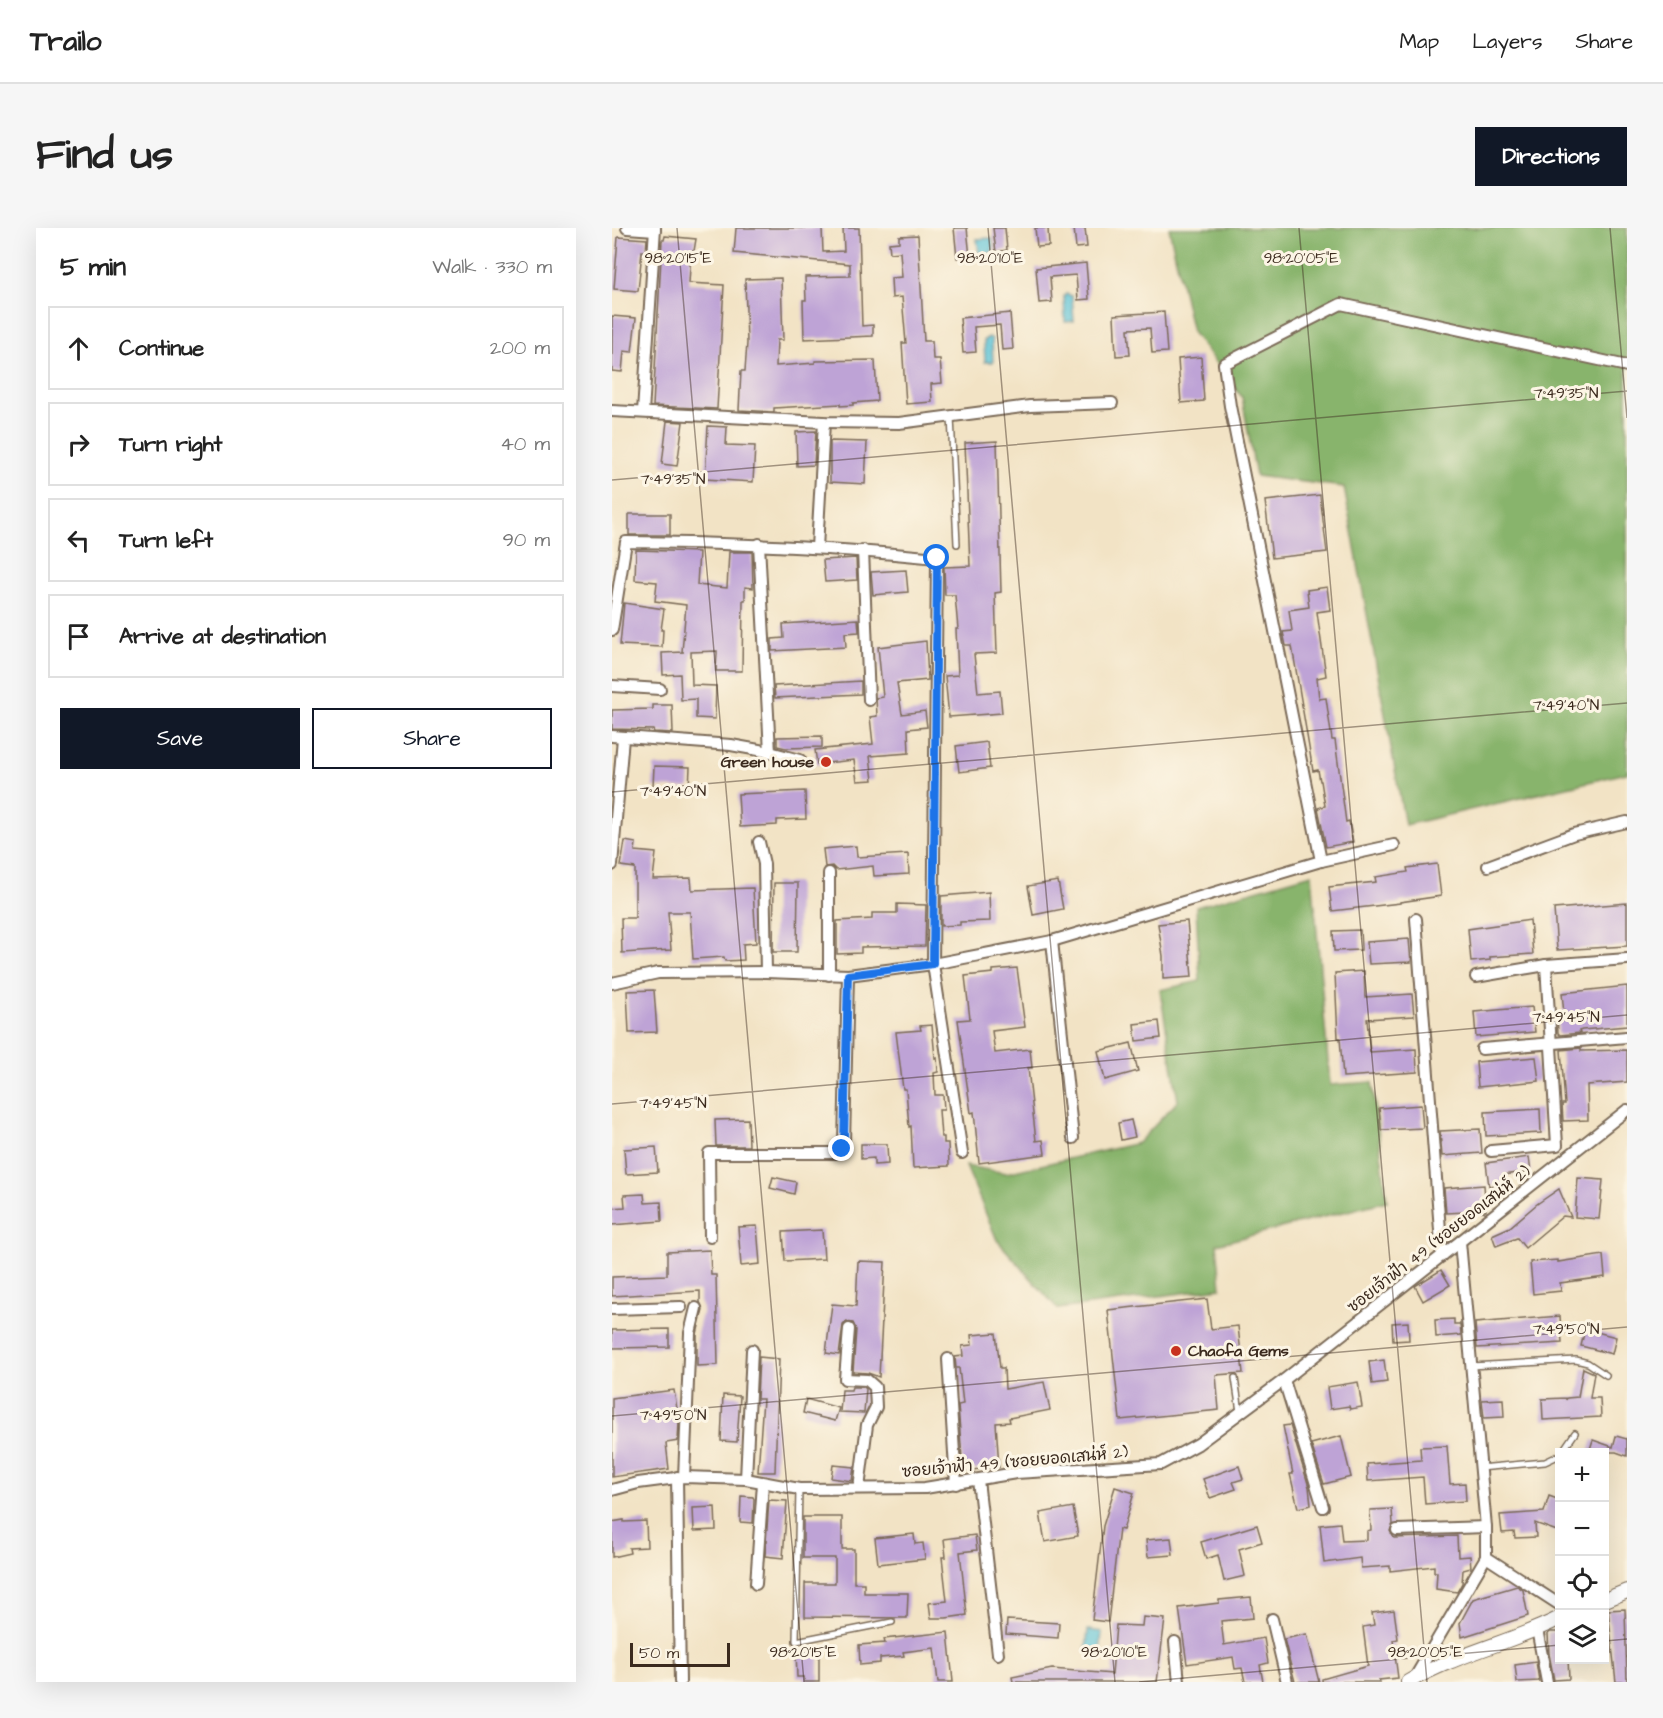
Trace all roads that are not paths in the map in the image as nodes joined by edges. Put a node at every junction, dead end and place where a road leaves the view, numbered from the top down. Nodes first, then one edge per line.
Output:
1 (627, 228) edge
2 (655, 229) edge
3 (1627, 366) edge
4 (1112, 403) dead end
5 (612, 411) edge
6 (643, 412) junction
7 (951, 416) junction
8 (824, 422) junction
9 (759, 544) junction
10 (957, 544) dead end
11 (817, 548) junction
12 (863, 550) junction
13 (612, 630) edge
14 (612, 686) edge
15 (660, 689) dead end
16 (869, 700) dead end
17 (617, 737) edge
18 (770, 752) junction
19 (800, 760) dead end
20 (1627, 822) edge
21 (759, 842) dead end
22 (1394, 845) dead end
23 (1321, 861) junction
24 (612, 866) edge
25 (1488, 866) dead end
26 (830, 873) dead end
27 (1416, 919) dead end
28 (1052, 941) junction
29 (1627, 959) edge
30 (933, 964) junction
31 (1546, 965) junction
32 (766, 972) junction
33 (830, 975) junction
34 (848, 975) junction
35 (1476, 977) dead end
36 (612, 983) edge
37 (1627, 1038) edge
38 (1551, 1043) junction
39 (1482, 1049) dead end
40 (1627, 1110) edge
41 (1073, 1138) dead end
42 (1491, 1151) dead end
43 (962, 1153) dead end
44 (710, 1237) dead end
45 (1460, 1242) junction
46 (1442, 1256) junction
47 (681, 1307) dead end
48 (696, 1308) dead end
49 (612, 1309) edge
50 (849, 1329) dead end
51 (752, 1350) dead end
52 (948, 1359) dead end
53 (1470, 1366) junction
54 (1606, 1375) dead end
55 (1235, 1378) dead end
56 (1284, 1380) junction
57 (1240, 1412) junction
58 (1575, 1433) dead end
59 (1565, 1448) edge
60 (1555, 1457) edge
61 (1480, 1468) junction
62 (681, 1477) junction
63 (746, 1479) junction
64 (978, 1480) junction
65 (763, 1483) junction
66 (956, 1484) junction
67 (859, 1488) junction
68 (799, 1489) junction
69 (612, 1490) edge
70 (1323, 1508) dead end
71 (1486, 1527) junction
72 (1397, 1530) dead end
73 (1486, 1557) junction
74 (756, 1584) dead end
75 (1627, 1591) edge
76 (1609, 1598) edge
77 (1555, 1602) edge
78 (1272, 1619) dead end
79 (1555, 1620) edge
80 (892, 1622) dead end
81 (1537, 1629) junction
82 (1175, 1642) dead end
83 (998, 1654) dead end
84 (1412, 1681) edge
85 (680, 1682) edge
86 (1179, 1682) edge
87 (1287, 1682) edge
88 (1547, 1682) edge

1 - 2 street
2 - 6 street
3 - 23 street
4 - 7 street
5 - 6 street
6 - 8 street
7 - 8 street
7 - 10 lane
8 - 11 street
9 - 11 street
9 - 13 street
9 - 18 street
11 - 12 street
12 - 16 street
12 - 30 street
14 - 15 street
17 - 18 street
17 - 24 street
18 - 19 street
20 - 25 street
21 - 32 street
22 - 23 street
23 - 28 street
26 - 33 street
27 - 46 street
28 - 30 street
28 - 41 street
29 - 31 street
30 - 34 street
30 - 43 street
31 - 35 street
31 - 38 street
32 - 33 street
32 - 36 street
33 - 34 street
34 - 44 street
37 - 38 street
38 - 39 street
38 - 42 street
40 - 45 street, ซอยเจ้าฟ้า 49 (ซอยยอดเสน่ห์ 2)
45 - 46 street, ซอยเจ้าฟ้า 49 (ซอยยอดเสน่ห์ 2)
45 - 53 street
46 - 56 street, ซอยเจ้าฟ้า 49 (ซอยยอดเสน่ห์ 2)
47 - 49 street
48 - 62 street
50 - 67 street
51 - 63 street
52 - 66 street
53 - 54 lane
53 - 61 street
55 - 57 lane
56 - 57 street, ซอยเจ้าฟ้า 49 (ซอยยอดเสน่ห์ 2)
56 - 70 street
57 - 64 street, ซอยเจ้าฟ้า 49 (ซอยยอดเสน่ห์ 2)
58 - 59 lane
60 - 61 lane
61 - 71 street
62 - 63 street, ซอยเจ้าฟ้า 49 (ซอยยอดเสน่ห์ 2)
62 - 69 street, ซอยเจ้าฟ้า 49 (ซอยยอดเสน่ห์ 2)
62 - 85 street
63 - 65 street, ซอยเจ้าฟ้า 49 (ซอยยอดเสน่ห์ 2)
64 - 66 street, ซอยเจ้าฟ้า 49 (ซอยยอดเสน่ห์ 2)
64 - 83 street
65 - 68 street, ซอยเจ้าฟ้า 49 (ซอยยอดเสน่ห์ 2)
65 - 74 street
66 - 67 street, ซอยเจ้าฟ้า 49 (ซอยยอดเสน่ห์ 2)
67 - 68 street, ซอยเจ้าฟ้า 49 (ซอยยอดเสน่ห์ 2)
68 - 80 lane
71 - 72 street
71 - 73 street
73 - 77 street
73 - 84 street
75 - 76 street
78 - 87 street
79 - 81 street
81 - 84 street
81 - 88 street
82 - 86 street

